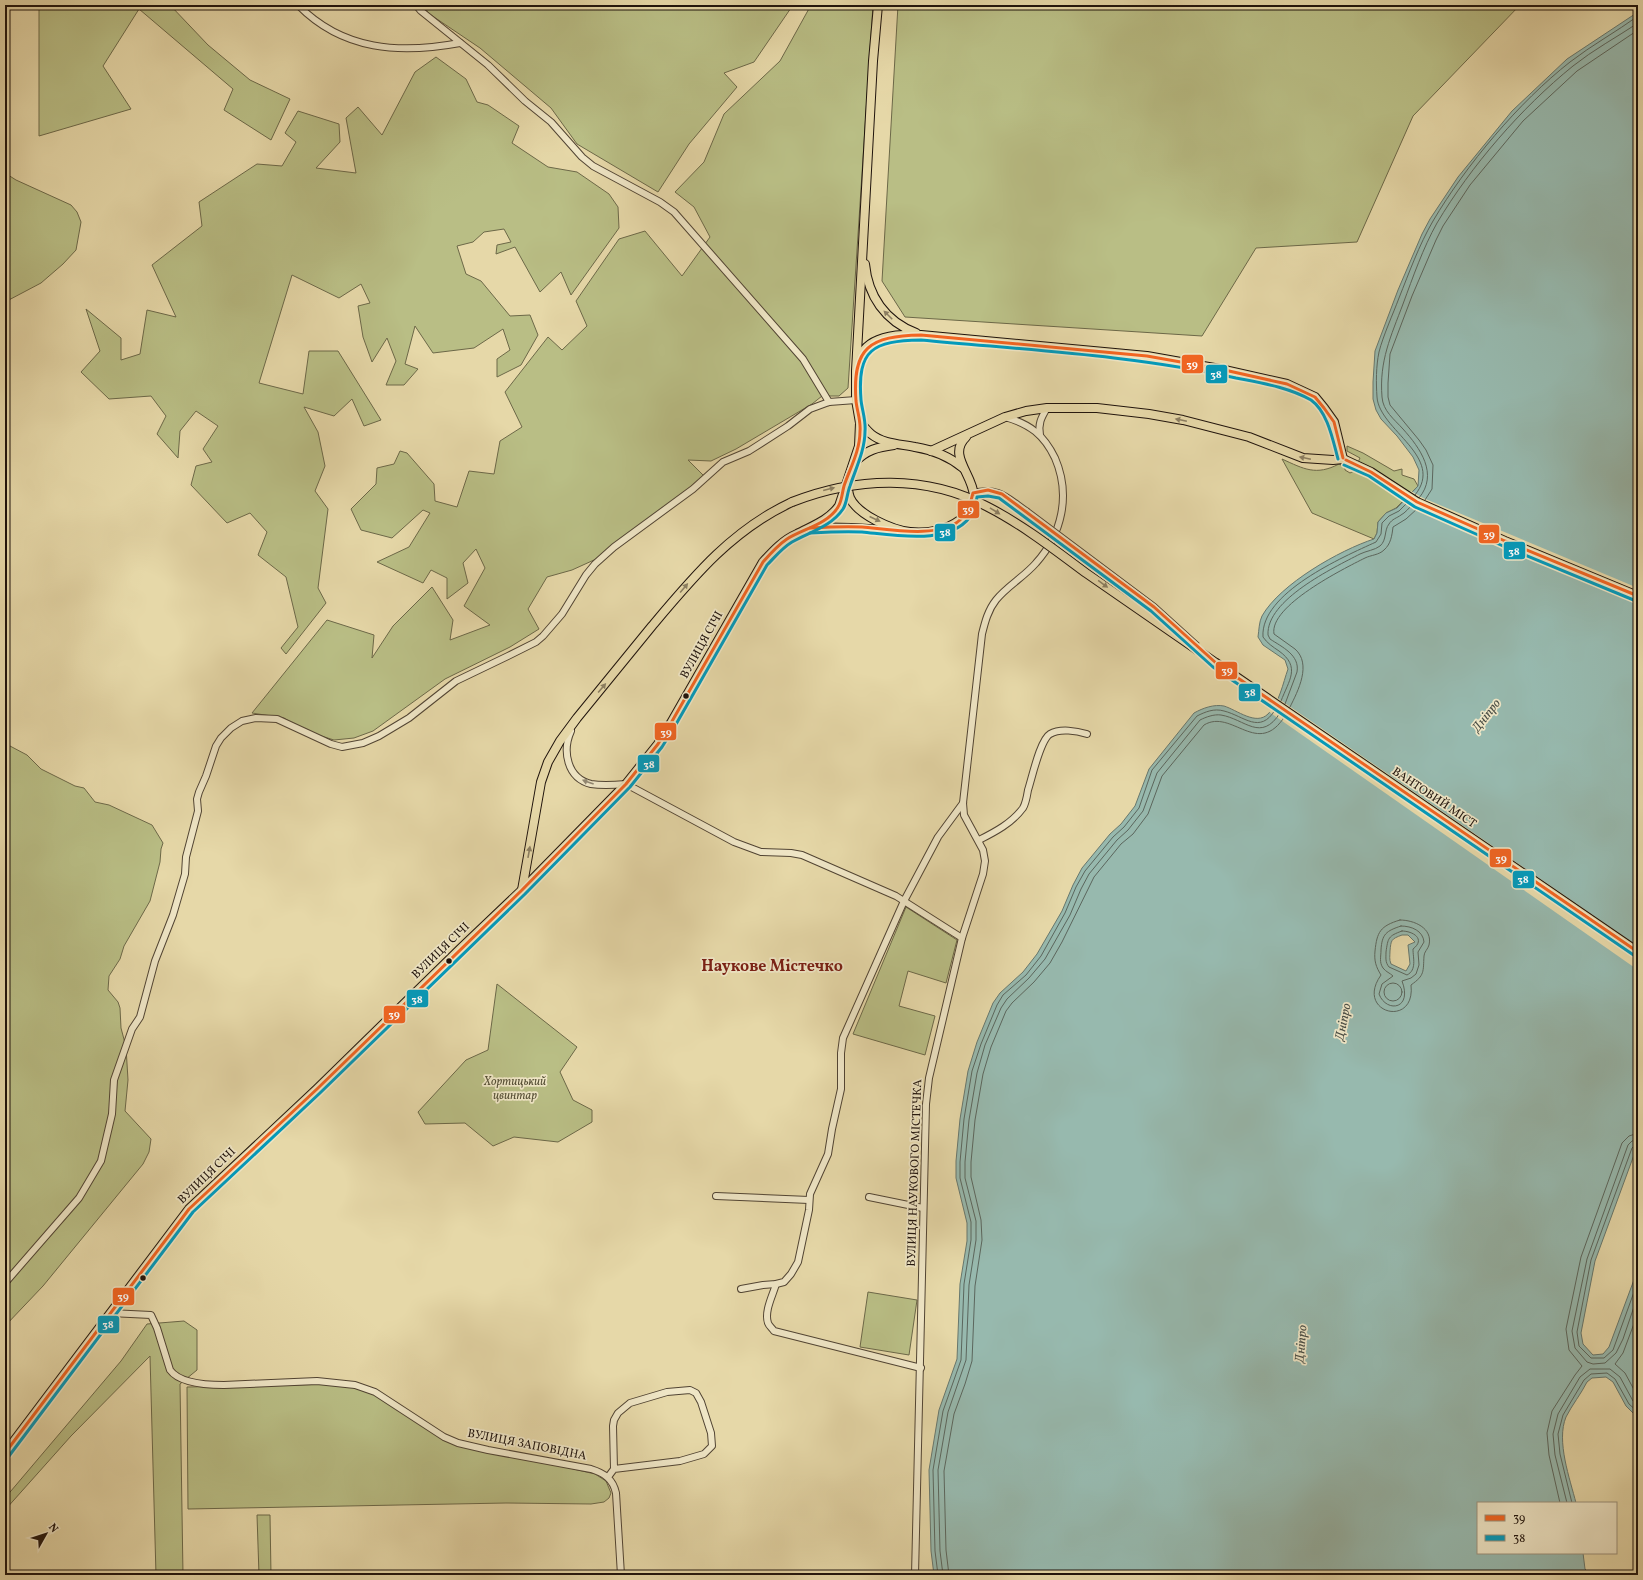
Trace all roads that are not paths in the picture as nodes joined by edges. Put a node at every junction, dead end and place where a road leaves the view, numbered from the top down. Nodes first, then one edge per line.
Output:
1 (298, 5) edge
2 (416, 5) edge
3 (878, 5) edge
4 (460, 44) junction
5 (864, 246) junction
6 (921, 335) junction
7 (856, 371) junction
8 (856, 400) junction
9 (829, 402) junction
10 (1048, 408) junction
11 (1005, 418) junction
12 (860, 423) junction
13 (971, 434) junction
14 (1040, 435) junction
15 (901, 445) junction
16 (932, 450) junction
17 (1343, 456) junction
18 (854, 462) junction
19 (965, 470) junction
20 (847, 478) junction
21 (973, 493) junction
22 (810, 528) junction
23 (909, 532) junction
24 (1638, 596) edge
25 (1216, 663) junction
26 (577, 718) junction
27 (1087, 734) dead end
28 (626, 784) junction
29 (963, 803) junction
30 (979, 840) junction
31 (522, 890) junction
32 (904, 901) junction
33 (962, 938) junction
34 (1638, 952) edge
35 (716, 1196) dead end
36 (869, 1197) dead end
37 (809, 1200) junction
38 (923, 1208) junction
39 (5, 1283) edge
40 (776, 1284) junction
41 (741, 1289) dead end
42 (110, 1313) junction
43 (921, 1368) junction
44 (5, 1453) edge
45 (614, 1469) junction
46 (608, 1477) junction
47 (621, 1575) edge
48 (915, 1575) edge

1 - 4 street
2 - 4 street
3 - 5 main road
4 - 9 street
6 -> 5 main road
5 - 7 main road
6 - 7 main road
6 - 17 main road
7 - 8 main road
8 - 9 street
8 - 12 main road
9 - 39 street
10 - 11 main road
10 - 14 street
17 -> 10 main road
11 - 13 main road
11 - 14 street
12 - 15 main road
12 - 18 main road
13 - 16 main road
13 - 19 main road
14 - 29 street, ВУЛИЦЯ НАУКОВОГО МІСТЕЧКА
15 - 16 main road
15 - 18 main road
16 - 19 main road
17 - 24 main road
18 - 20 main road
19 - 21 main road
20 - 22 main road, ВУЛИЦЯ СІЧІ
20 -> 23 main road
21 - 23 main road
21 - 25 street, bridge
22 - 23 main road
22 - 28 main road, ВУЛИЦЯ СІЧІ
26 -> 25 main road, ВАНТОВИЙ МІСТ, bridge
25 - 34 main road, ВАНТОВИЙ МІСТ
28 -> 26 street
31 -> 26 main road, ВАНТОВИЙ МІСТ
27 - 30 street
28 - 31 main road, ВУЛИЦЯ СІЧІ
28 - 32 street
29 - 30 street, ВУЛИЦЯ НАУКОВОГО МІСТЕЧКА
29 - 32 street
30 - 33 street, ВУЛИЦЯ НАУКОВОГО МІСТЕЧКА
31 - 42 main road, ВУЛИЦЯ СІЧІ
32 - 33 street
32 - 37 street
33 - 38 street, ВУЛИЦЯ НАУКОВОГО МІСТЕЧКА
35 - 37 street
36 - 38 street
37 - 40 street
38 - 43 street, ВУЛИЦЯ НАУКОВОГО МІСТЕЧКА
40 - 41 street
40 - 43 street
42 - 44 main road, ВУЛИЦЯ СІЧІ
42 - 46 street, ВУЛИЦЯ ЗАПОВІДНА
43 - 48 street, ВУЛИЦЯ НАУКОВОГО МІСТЕЧКА
45 - 45 street
45 - 46 street
46 - 47 street

